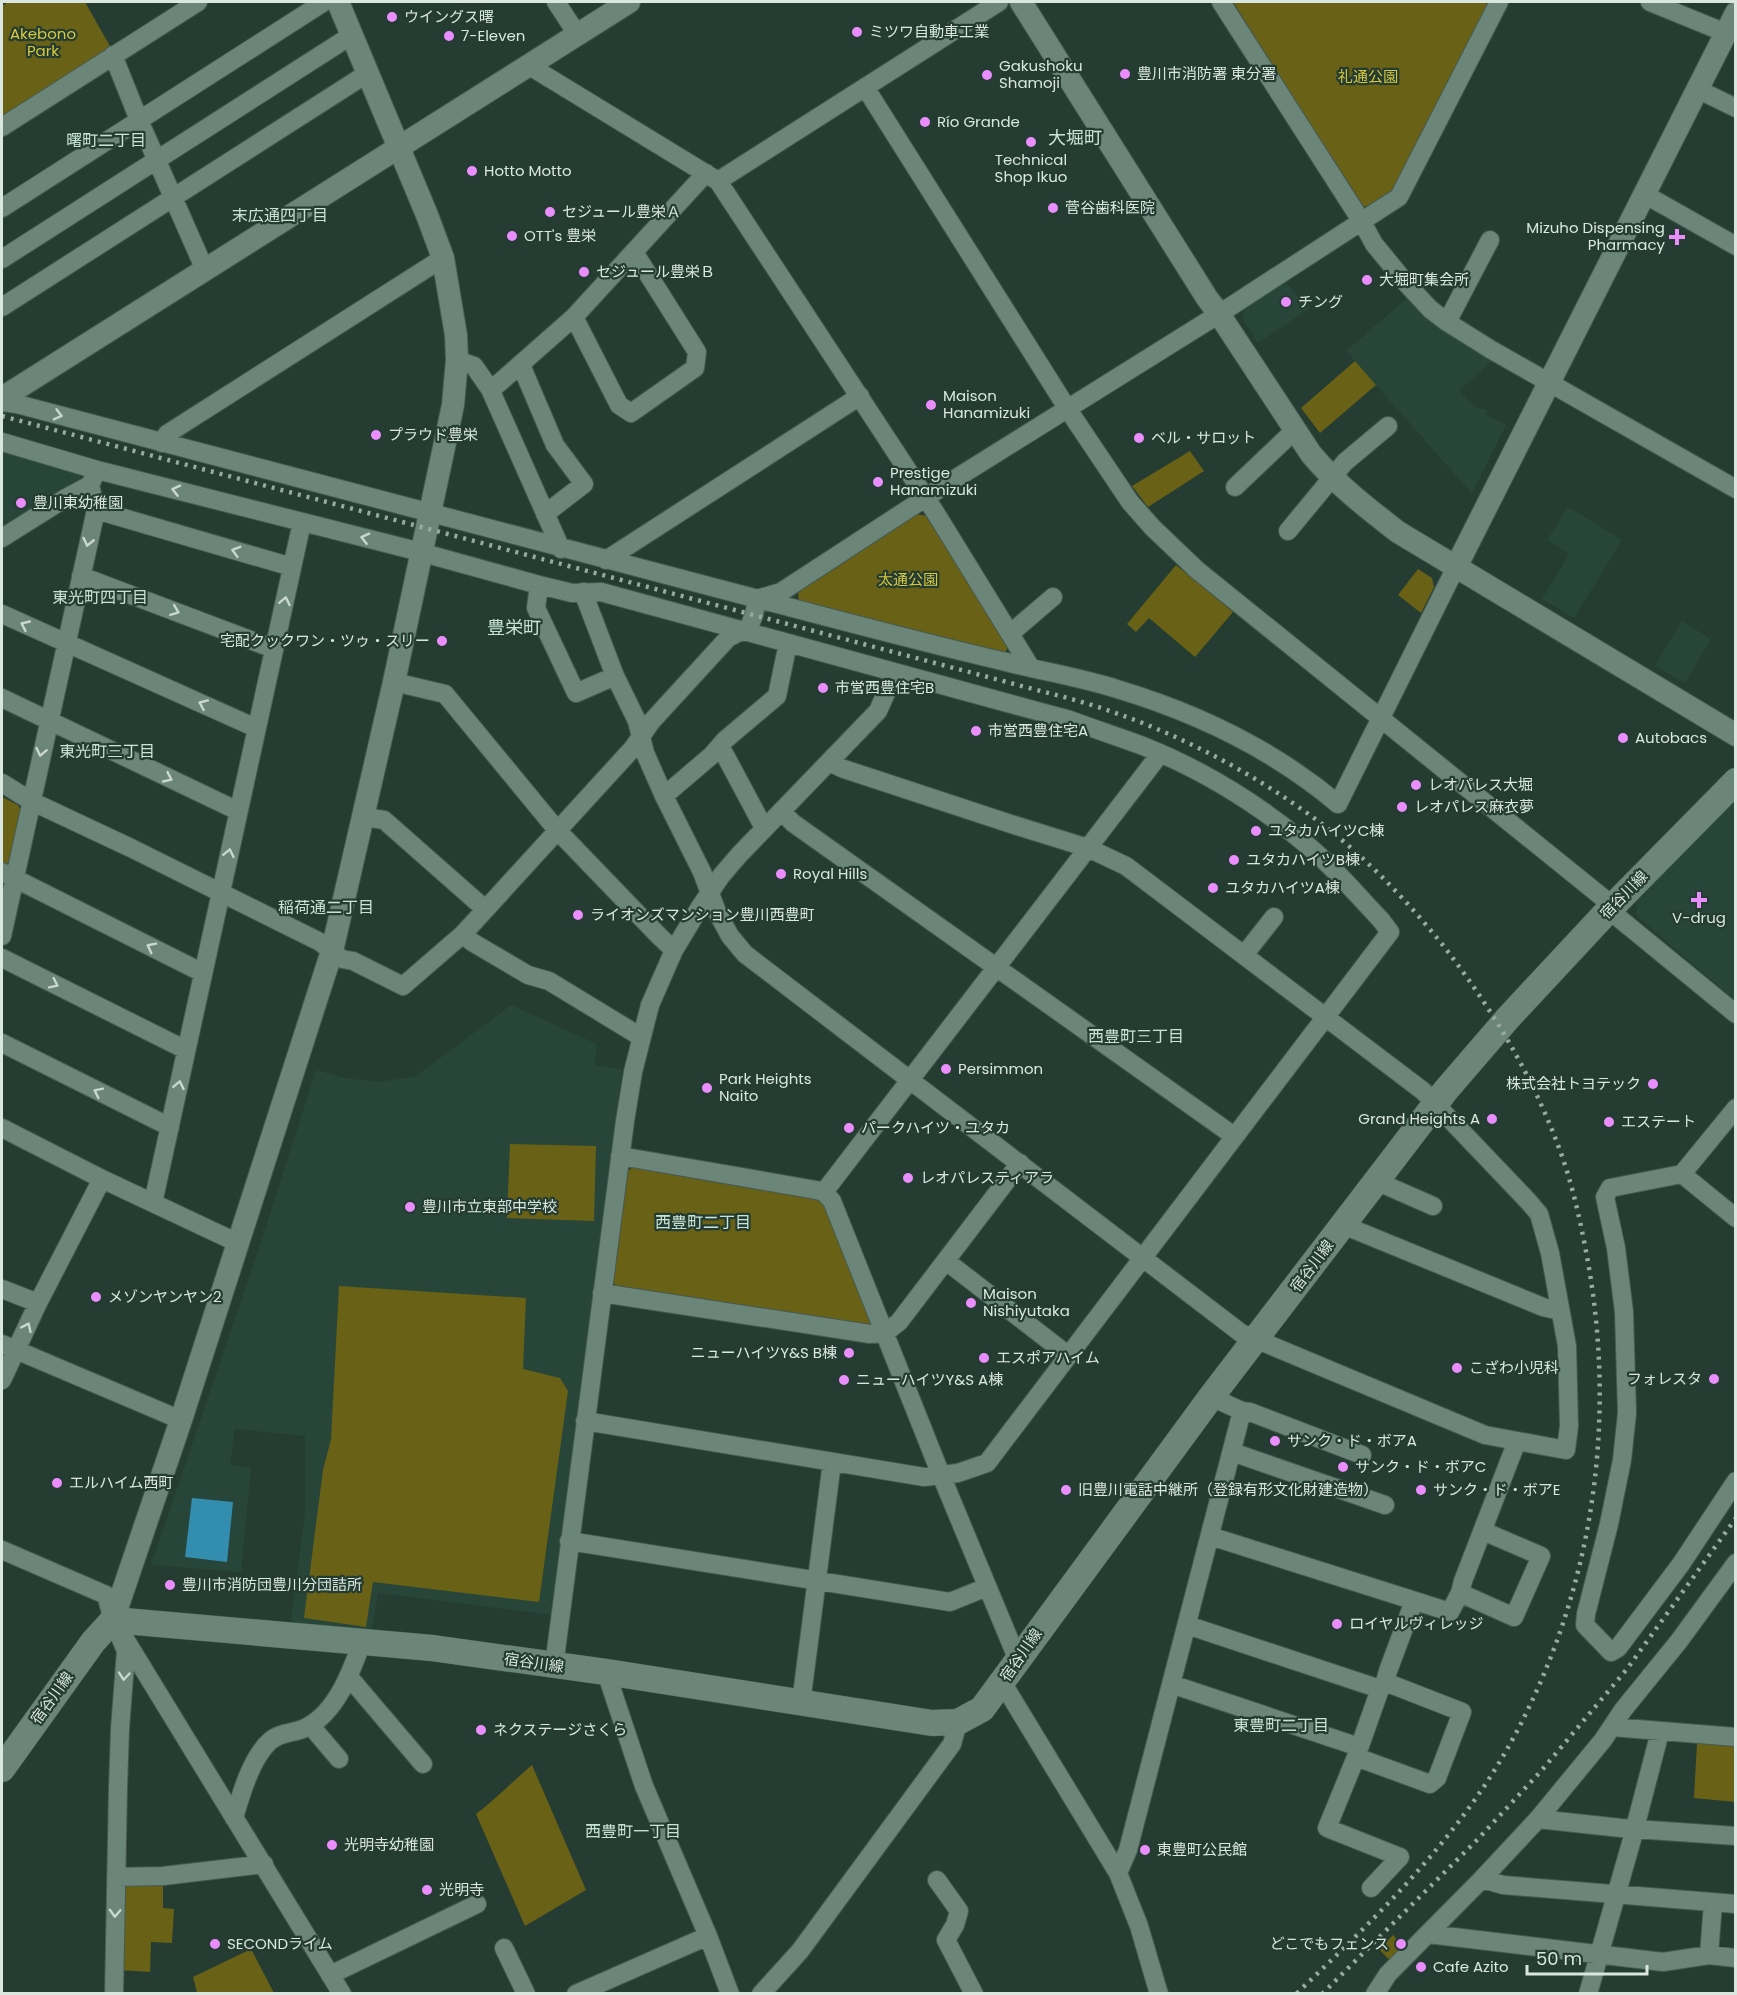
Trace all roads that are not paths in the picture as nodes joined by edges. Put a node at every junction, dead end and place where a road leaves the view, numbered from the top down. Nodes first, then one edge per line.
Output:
1 (198, 2) edge
2 (324, 2) edge
3 (338, 2) edge
4 (556, 2) edge
5 (629, 2) edge
6 (999, 2) edge
7 (1021, 2) edge
8 (1221, 2) edge
9 (1498, 2) edge
10 (1650, 2) edge
11 (1731, 23) edge
12 (577, 34) junction
13 (352, 35) junction
14 (113, 55) junction
15 (528, 65) junction
16 (368, 73) junction
17 (865, 87) junction
18 (1696, 88) junction
19 (1736, 108) edge
20 (140, 120) junction
21 (2, 127) edge
22 (399, 147) junction
23 (158, 159) junction
24 (712, 177) junction
25 (1644, 194) junction
26 (174, 197) junction
27 (2, 208) edge
28 (1362, 222) junction
29 (1490, 240) dead end
30 (1736, 246) edge
31 (634, 252) junction
32 (443, 258) junction
33 (2, 259) edge
34 (205, 270) junction
35 (2, 307) edge
36 (1220, 314) junction
37 (574, 317) junction
38 (1447, 322) junction
39 (457, 360) junction
40 (521, 365) junction
41 (1549, 383) junction
42 (490, 389) junction
43 (860, 396) junction
44 (2, 400) edge
45 (1067, 408) junction
46 (1388, 426) dead end
47 (1295, 430) junction
48 (2, 442) edge
49 (162, 443) junction
50 (94, 477) junction
51 (1332, 477) junction
52 (1234, 487) dead end
53 (1736, 489) edge
54 (925, 498) junction
55 (96, 510) junction
56 (430, 513) junction
57 (545, 514) junction
58 (303, 522) junction
59 (1288, 531) dead end
60 (2, 538) edge
61 (561, 549) junction
62 (421, 552) junction
63 (606, 560) junction
64 (292, 567) junction
65 (1456, 567) junction
66 (81, 576) junction
67 (539, 585) junction
68 (584, 592) junction
69 (1053, 597) dead end
70 (757, 599) junction
71 (2, 614) edge
72 (741, 631) junction
73 (1011, 633) junction
74 (788, 643) junction
75 (66, 644) junction
76 (274, 649) junction
77 (1031, 668) junction
78 (895, 673) junction
79 (615, 676) junction
80 (394, 682) junction
81 (2, 698) edge
82 (1381, 717) junction
83 (49, 722) junction
84 (256, 728) junction
85 (1736, 735) edge
86 (640, 737) junction
87 (718, 747) junction
88 (1160, 754) junction
89 (829, 762) junction
90 (1736, 781) edge
91 (2, 783) edge
92 (664, 796) junction
93 (31, 801) junction
94 (238, 811) junction
95 (781, 811) junction
96 (364, 817) junction
97 (764, 828) junction
98 (557, 830) junction
99 (1089, 848) junction
100 (8, 875) edge
101 (221, 892) junction
102 (710, 892) junction
103 (1611, 908) junction
104 (485, 909) junction
105 (1274, 917) dead end
106 (463, 934) junction
107 (2, 936) edge
108 (675, 950) junction
109 (333, 951) junction
110 (1244, 955) junction
111 (2, 958) edge
112 (997, 967) junction
113 (203, 974) junction
114 (1736, 1014) edge
115 (1326, 1017) junction
116 (641, 1037) junction
117 (2, 1043) edge
118 (186, 1050) junction
119 (911, 1080) junction
120 (1436, 1103) junction
121 (1736, 1108) edge
122 (170, 1127) junction
123 (2, 1128) edge
124 (1234, 1136) junction
125 (620, 1156) junction
126 (1020, 1163) junction
127 (1682, 1174) junction
128 (102, 1179) junction
129 (1376, 1181) junction
130 (824, 1192) junction
131 (153, 1203) junction
132 (1433, 1206) dead end
133 (1736, 1218) edge
134 (1343, 1225) junction
135 (238, 1243) junction
136 (1144, 1258) junction
137 (946, 1261) junction
138 (2, 1289) edge
139 (602, 1293) junction
140 (38, 1303) junction
141 (1560, 1311) junction
142 (885, 1333) junction
143 (1256, 1339) junction
144 (9, 1346) edge
145 (1069, 1356) junction
146 (2, 1380) edge
147 (1211, 1397) junction
148 (1242, 1411) junction
149 (181, 1420) junction
150 (585, 1421) junction
151 (1517, 1441) junction
152 (1232, 1452) junction
153 (1362, 1455) dead end
154 (832, 1462) junction
155 (941, 1475) junction
156 (1736, 1481) edge
157 (1385, 1505) dead end
158 (1483, 1531) junction
159 (1210, 1536) junction
160 (569, 1541) junction
161 (2, 1550) edge
162 (1735, 1566) edge
163 (816, 1580) junction
164 (987, 1587) junction
165 (1460, 1593) junction
166 (1414, 1601) junction
167 (113, 1620) junction
168 (1187, 1625) junction
169 (362, 1642) junction
170 (1017, 1658) junction
171 (554, 1666) junction
172 (606, 1672) junction
173 (349, 1677) junction
174 (1002, 1682) junction
175 (1171, 1684) junction
176 (1382, 1685) junction
177 (801, 1703) junction
178 (957, 1722) junction
179 (310, 1725) junction
180 (1612, 1727) junction
181 (1660, 1732) junction
182 (1736, 1737) edge
183 (1358, 1752) junction
184 (339, 1759) dead end
185 (4, 1762) edge
186 (423, 1764) dead end
187 (234, 1818) junction
188 (1538, 1819) junction
189 (1635, 1828) junction
190 (1736, 1836) edge
191 (264, 1864) junction
192 (1118, 1873) junction
193 (116, 1877) junction
194 (937, 1880) dead end
195 (1482, 1880) junction
196 (1371, 1888) dead end
197 (1617, 1894) junction
198 (1713, 1903) junction
199 (477, 1904) dead end
200 (1736, 1905) edge
201 (1428, 1934) junction
202 (708, 1936) junction
203 (504, 1948) dead end
204 (1599, 1955) junction
205 (1709, 1955) junction
206 (1736, 1958) edge
207 (330, 1975) junction
208 (114, 1994) edge
209 (342, 1994) edge
210 (526, 1994) edge
211 (576, 1994) edge
212 (730, 1994) edge
213 (761, 1994) edge
214 (974, 1994) edge
215 (1159, 1994) edge
216 (1375, 1994) edge
217 (1588, 1994) edge

1 - 14 street
2 - 20 street
3 - 13 street
4 - 12 street
5 - 12 street
6 - 17 street
7 - 36 street
8 - 28 street
9 - 28 street
10 - 11 street
11 - 18 street
12 - 15 street
13 - 16 street
13 - 23 street
14 - 20 street
14 - 21 street
15 - 22 street
15 - 24 street
16 - 22 street
16 - 26 street
17 - 24 street
17 - 45 street
18 - 19 street
18 - 25 street
20 - 23 street
20 - 27 street
22 - 32 street
22 - 34 street
23 - 26 street
23 - 33 street
24 - 31 street
24 - 43 street
25 - 30 street
25 - 41 street
26 - 34 street
26 - 35 street
28 - 36 street
28 - 38 street
29 - 38 street
31 - 37 street
31 - 37 street
32 - 39 street
32 - 49 street
34 - 44 street
36 - 45 street
36 - 47 street
37 - 40 street
38 - 41 street
39 - 42 street
39 - 56 street
40 - 42 street
40 - 57 street
41 - 53 street
41 - 65 street
42 - 57 street
43 - 54 street
43 - 63 street
44 -> 49 street
45 - 54 street
45 - 82 street
46 - 51 street
47 - 51 street
47 - 52 street
48 - 50 street
49 - 56 street
50 - 55 street
58 -> 50 street
50 - 60 street
51 - 59 street
51 - 65 street
54 - 70 street
54 - 73 street
64 -> 55 street
55 -> 66 street
56 - 61 street
56 - 62 street
57 - 61 street
62 -> 58 street
58 - 64 street
61 - 63 street
62 - 67 street
62 - 80 street
63 - 70 street
76 -> 64 street
65 - 82 street
65 - 85 street
66 - 75 street
66 -> 76 street
67 - 68 street
67 - 79 street
68 - 72 street
68 - 79 street
69 - 73 street
70 - 72 street
70 - 77 street
75 -> 71 street
72 - 74 street
72 - 86 street
73 - 77 street
74 - 78 street
74 - 87 street
75 - 83 street
84 -> 75 street
76 - 84 street
77 - 82 street
78 - 88 street
78 - 89 street
79 - 86 street
80 - 96 street
80 - 98 street
81 - 83 street
82 - 103 street
83 -> 93 street
83 -> 94 street
84 - 94 street
86 - 92 street
86 - 98 street
87 - 92 street
87 - 97 street
88 - 99 street
88 - 115 street
89 - 95 street
89 - 99 street
90 - 103 main road, 宿谷川線
91 - 93 street
92 - 102 street
93 - 100 street
93 - 101 street
101 -> 94 street
95 - 97 street
95 - 112 street
96 - 104 street
96 - 109 street
97 - 102 street
98 - 104 street
98 - 108 street
99 - 110 street
99 - 112 street
100 - 107 street
113 -> 100 street
101 - 109 street
101 - 113 street
102 - 108 street
102 - 119 street
103 - 114 street
103 - 120 main road, 宿谷川線
104 - 106 street
105 - 110 street
106 - 109 street
106 - 116 street
108 - 116 street
109 - 135 street
110 - 115 street
111 -> 118 street
112 - 119 street
112 - 124 street
113 - 118 street
115 - 120 street
115 - 124 street
116 - 125 street
122 -> 117 street
122 -> 118 street
119 - 126 street
119 - 130 street
120 - 129 main road, 宿谷川線
120 - 141 street
121 - 127 street
122 - 131 street
123 - 128 street
124 - 136 street
125 - 130 street
125 - 139 street
126 - 136 street
126 - 137 street
127 - 133 street
127 - 156 street
128 - 131 street
128 - 140 street
129 - 132 street
129 - 134 main road, 宿谷川線
130 - 142 street
131 - 135 street
134 - 141 street
134 - 143 main road, 宿谷川線
135 - 149 street
136 - 143 street
136 - 145 street
137 - 142 street
137 - 145 street
138 - 140 street
139 - 142 street
139 - 150 street
144 -> 140 street
141 - 151 street
142 - 155 street
143 - 147 main road, 宿谷川線
143 - 151 street
144 - 146 street
144 - 149 street
145 - 155 street
147 - 148 street
147 - 170 main road, 宿谷川線
148 - 152 street
148 - 153 street
149 - 167 street
150 - 154 street
150 - 160 street
151 - 158 street
152 - 157 street
152 - 159 street
154 - 155 street
154 - 163 street
155 - 164 street
158 - 165 street
158 - 165 street
159 - 166 street
159 - 168 street
160 - 163 street
160 - 171 street
161 - 167 street
162 - 180 street
163 - 164 street
163 - 177 street
164 - 170 street
165 - 166 street
166 - 176 street
167 - 169 main road, 宿谷川線
167 - 185 main road, 宿谷川線
167 - 187 street
167 -> 193 street
168 - 175 street
168 - 176 street
169 - 171 main road, 宿谷川線
169 - 173 street
170 - 174 main road, 宿谷川線
171 - 172 main road, 宿谷川線
172 - 177 main road, 宿谷川線
172 - 202 street
173 - 179 street
173 - 186 street
174 - 178 main road, 宿谷川線
174 - 192 street
175 - 183 street
175 - 192 street
176 - 183 street
176 - 183 street
177 - 178 main road, 宿谷川線
178 - 213 street
179 - 184 street
179 - 187 street
180 - 181 street
180 - 188 street
181 - 182 street
181 - 189 street
183 - 196 street
187 - 191 street
188 - 189 street
188 - 195 street
189 - 190 street
189 - 197 street
191 - 193 street
191 - 207 street
192 - 215 street
193 -> 208 street
194 - 214 street
195 - 197 street
195 - 201 street
197 - 198 street
197 - 204 street
198 - 200 street
198 - 205 street
199 - 207 street
201 - 204 street
201 - 216 street
202 - 211 street
202 - 212 street
203 - 210 street
204 - 205 street
204 - 217 street
205 - 206 street
207 - 209 street

